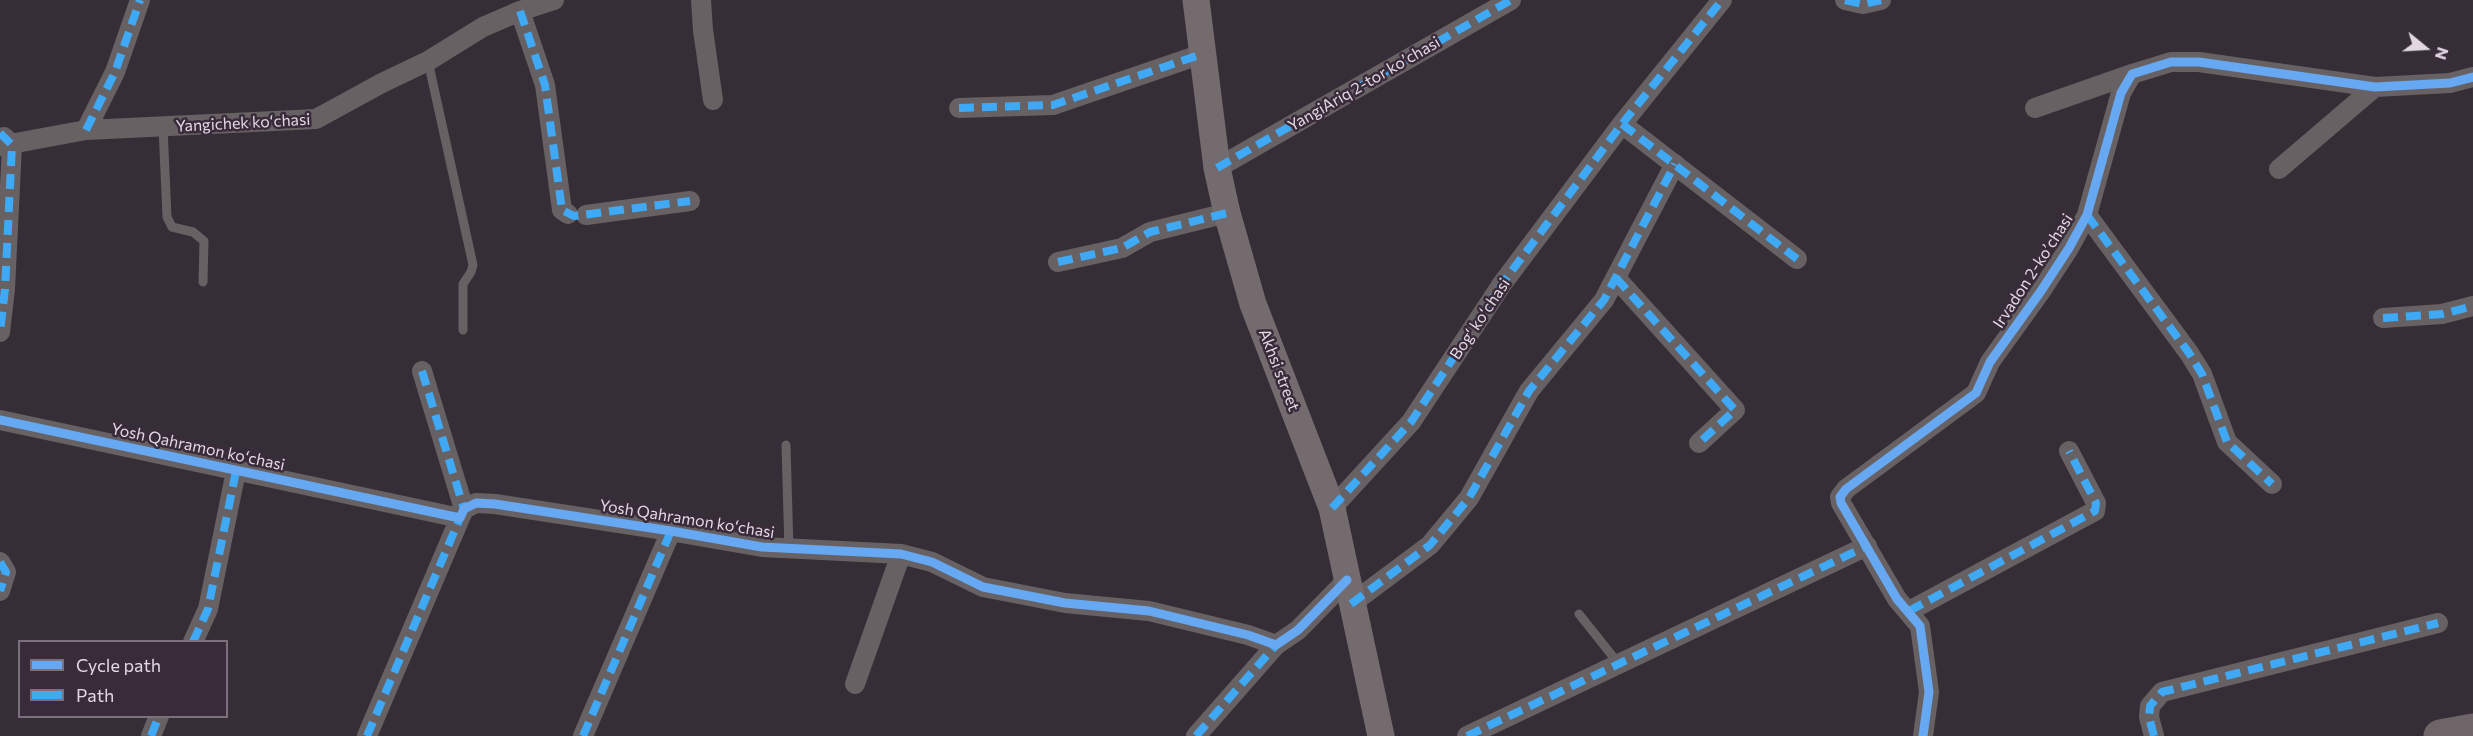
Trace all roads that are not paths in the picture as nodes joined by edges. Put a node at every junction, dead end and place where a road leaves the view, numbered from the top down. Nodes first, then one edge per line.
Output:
1 (140, 0) edge
2 (554, 0) edge
3 (701, 0) edge
4 (1196, 0) edge
5 (1510, 0) edge
6 (1722, 0) edge
7 (1845, 0) edge
8 (1881, 0) edge
9 (520, 11) junction
10 (1202, 54) junction
11 (428, 61) junction
12 (2132, 74) junction
13 (2473, 77) edge
14 (2374, 87) junction
15 (713, 100) dead end
16 (959, 108) dead end
17 (2035, 108) dead end
18 (1622, 124) junction
19 (163, 127) junction
20 (86, 130) junction
21 (4, 142) edge
22 (1675, 164) junction
23 (1217, 168) junction
24 (2279, 169) dead end
25 (690, 201) dead end
26 (1227, 213) junction
27 (2087, 215) junction
28 (1797, 259) dead end
29 (1058, 262) dead end
30 (1616, 278) junction
31 (203, 282) dead end
32 (2473, 306) edge
33 (2383, 318) dead end
34 (463, 330) dead end
35 (0, 332) edge
36 (422, 371) dead end
37 (0, 420) edge
38 (1699, 443) dead end
39 (786, 445) dead end
40 (2069, 451) dead end
41 (236, 471) junction
42 (2272, 484) dead end
43 (1332, 508) junction
44 (462, 514) junction
45 (671, 531) junction
46 (1867, 546) junction
47 (789, 550) junction
48 (901, 554) junction
49 (0, 562) edge
50 (0, 591) edge
51 (1349, 592) junction
52 (1909, 611) junction
53 (1580, 614) dead end
54 (2438, 623) dead end
55 (194, 640) edge
56 (1276, 645) junction
57 (1618, 663) junction
58 (855, 684) dead end
59 (159, 718) edge
60 (2473, 730) edge
61 (150, 736) edge
62 (367, 736) edge
63 (584, 736) edge
64 (1196, 736) edge
65 (1381, 736) edge
66 (1467, 736) edge
67 (1923, 736) edge
68 (2154, 736) edge
69 (2440, 736) edge

1 - 20 street
2 - 9 street, Yangichek koʻchasi
3 - 15 street
4 - 10 street, Akhsi street
5 - 23 street, YangiАriq 2-tor koʼchasi
6 - 18 street, Bogʻ koʻchasi
7 - 8 street
9 - 11 street, Yangichek koʻchasi
9 - 25 street
10 - 16 street
10 - 23 street, Akhsi street
11 - 19 street, Yangichek koʻchasi
11 - 34 lane
12 - 14 street
12 - 17 street
12 - 27 street, Irvadon 2-koʼchasi
13 - 14 street
14 - 24 street
18 - 22 street
18 - 43 street, Bogʻ koʻchasi
19 - 20 street, Yangichek koʻchasi
19 - 31 lane
20 - 21 street, Yangichek koʻchasi
21 - 35 street, Yangichek koʻchasi
22 - 28 street
22 - 30 street
23 - 26 street, Akhsi street
26 - 29 street
26 - 43 street, Akhsi street
27 - 42 street, Irvadon 2-koʼchasi
27 - 46 street, Irvadon 2-koʼchasi
30 - 38 street
30 - 51 street
32 - 33 street
36 - 44 street
37 - 41 street, Yosh Qahramon koʻchasi
39 - 47 lane
40 - 52 street
41 - 44 street, Yosh Qahramon koʻchasi
41 - 55 street
43 - 51 street, Akhsi street
44 - 45 street, Yosh Qahramon koʻchasi
44 - 62 street
45 - 47 street, Yosh Qahramon koʻchasi
45 - 63 street
46 - 52 street, Irvadon 2-koʼchasi
46 - 57 street
47 - 48 street, Yosh Qahramon koʻchasi
48 - 56 street, Yosh Qahramon koʻchasi
48 - 58 street
49 - 50 street
51 - 56 street
51 - 65 street, Akhsi street
52 - 67 street, Irvadon 2-koʼchasi
53 - 57 lane
54 - 68 street
56 - 64 street
57 - 66 street
59 - 61 street
60 - 69 highway

